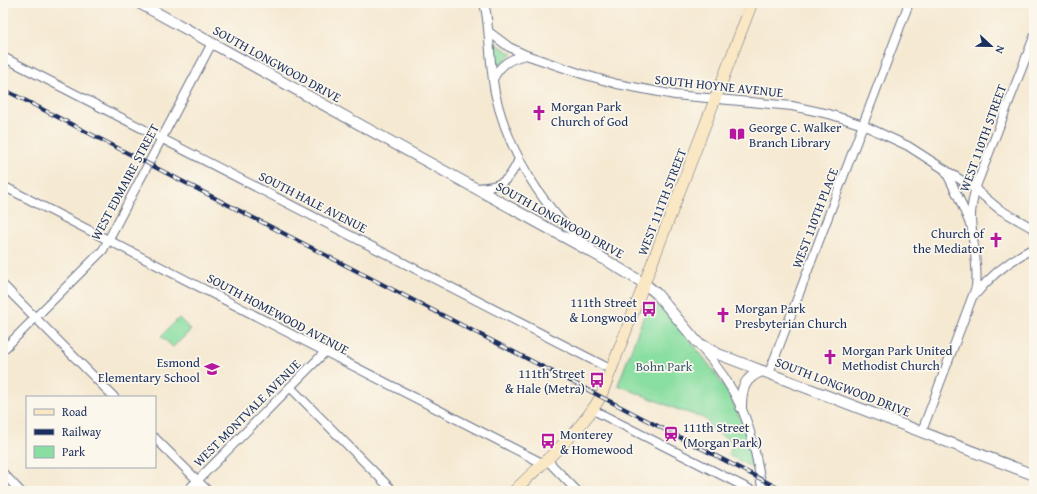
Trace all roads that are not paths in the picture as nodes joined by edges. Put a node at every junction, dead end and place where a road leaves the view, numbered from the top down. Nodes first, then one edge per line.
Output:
1 (139, 3) edge
2 (484, 3) edge
3 (752, 3) edge
4 (909, 3) edge
5 (487, 7) edge
6 (489, 32) junction
7 (1034, 37) edge
8 (212, 43) junction
9 (526, 56) junction
10 (3, 57) edge
11 (493, 79) junction
12 (716, 98) junction
13 (863, 125) junction
14 (162, 138) junction
15 (519, 159) junction
16 (945, 169) junction
17 (3, 186) edge
18 (476, 188) junction
19 (975, 189) junction
20 (1034, 229) edge
21 (972, 231) junction
22 (109, 240) junction
23 (1034, 248) edge
24 (604, 259) junction
25 (645, 284) junction
26 (3, 285) edge
27 (974, 296) junction
28 (35, 318) junction
29 (697, 342) junction
30 (3, 350) edge
31 (324, 352) junction
32 (612, 370) junction
33 (766, 372) junction
34 (290, 387) junction
35 (113, 396) edge
36 (741, 407) junction
37 (594, 410) junction
38 (922, 431) junction
39 (156, 439) edge
40 (544, 461) junction
41 (3, 474) edge
42 (1034, 475) edge
43 (197, 480) junction
44 (20, 491) edge
45 (187, 491) edge
46 (208, 491) edge
47 (393, 491) edge
48 (514, 491) edge
49 (576, 491) edge
50 (753, 491) edge
51 (763, 491) edge

1 - 8 street, SOUTH LONGWOOD DRIVE
2 - 5 street
3 - 12 main road, WEST 111TH STREET
4 - 13 street, WEST 110TH PLACE
5 - 6 street
6 - 9 street, SOUTH HOYNE AVENUE
6 - 11 street
7 - 19 street, WEST 110TH STREET
8 - 14 street, WEST EDMAIRE STREET
8 - 18 street, SOUTH LONGWOOD DRIVE
9 - 11 street
9 - 12 street, SOUTH HOYNE AVENUE
10 - 14 street, SOUTH HALE AVENUE
11 - 15 street
12 - 13 street, SOUTH HOYNE AVENUE
12 - 25 main road, WEST 111TH STREET
13 - 16 street, SOUTH HOYNE AVENUE
13 - 33 street, WEST 110TH PLACE
14 - 22 street, WEST EDMAIRE STREET
14 - 32 street, SOUTH HALE AVENUE
15 - 18 street
15 - 24 street
16 - 19 street, SOUTH HOYNE AVENUE
16 - 21 street
17 - 22 street, SOUTH HOMEWOOD AVENUE
18 - 24 street, SOUTH LONGWOOD DRIVE
19 - 20 street, SOUTH HOYNE AVENUE
19 - 21 street, WEST 110TH STREET
21 - 27 street, WEST 110TH STREET
22 - 28 street, WEST EDMAIRE STREET
22 - 31 street, SOUTH HOMEWOOD AVENUE
23 - 27 street
24 - 25 street, SOUTH LONGWOOD DRIVE
25 - 29 street, SOUTH LONGWOOD DRIVE
25 - 32 main road, WEST 111TH STREET
26 - 28 street
27 - 38 street, WEST 110TH STREET
28 - 30 street, WEST EDMAIRE STREET
28 - 35 street
29 - 33 street, SOUTH LONGWOOD DRIVE
29 - 36 street
31 - 34 street, WEST MONTVALE AVENUE
31 - 40 street, SOUTH HOMEWOOD AVENUE
32 - 37 main road, WEST 111TH STREET
33 - 36 street
33 - 38 street, SOUTH LONGWOOD DRIVE
34 - 43 street, WEST MONTVALE AVENUE
34 - 47 street
36 - 51 street
37 - 40 main road, WEST 111TH STREET
37 - 50 street
38 - 42 street, SOUTH LONGWOOD DRIVE
39 - 43 street
40 - 48 main road, WEST 111TH STREET
40 - 49 street, SOUTH HOMEWOOD AVENUE
41 - 44 street
43 - 45 street, WEST MONTVALE AVENUE
43 - 46 street

